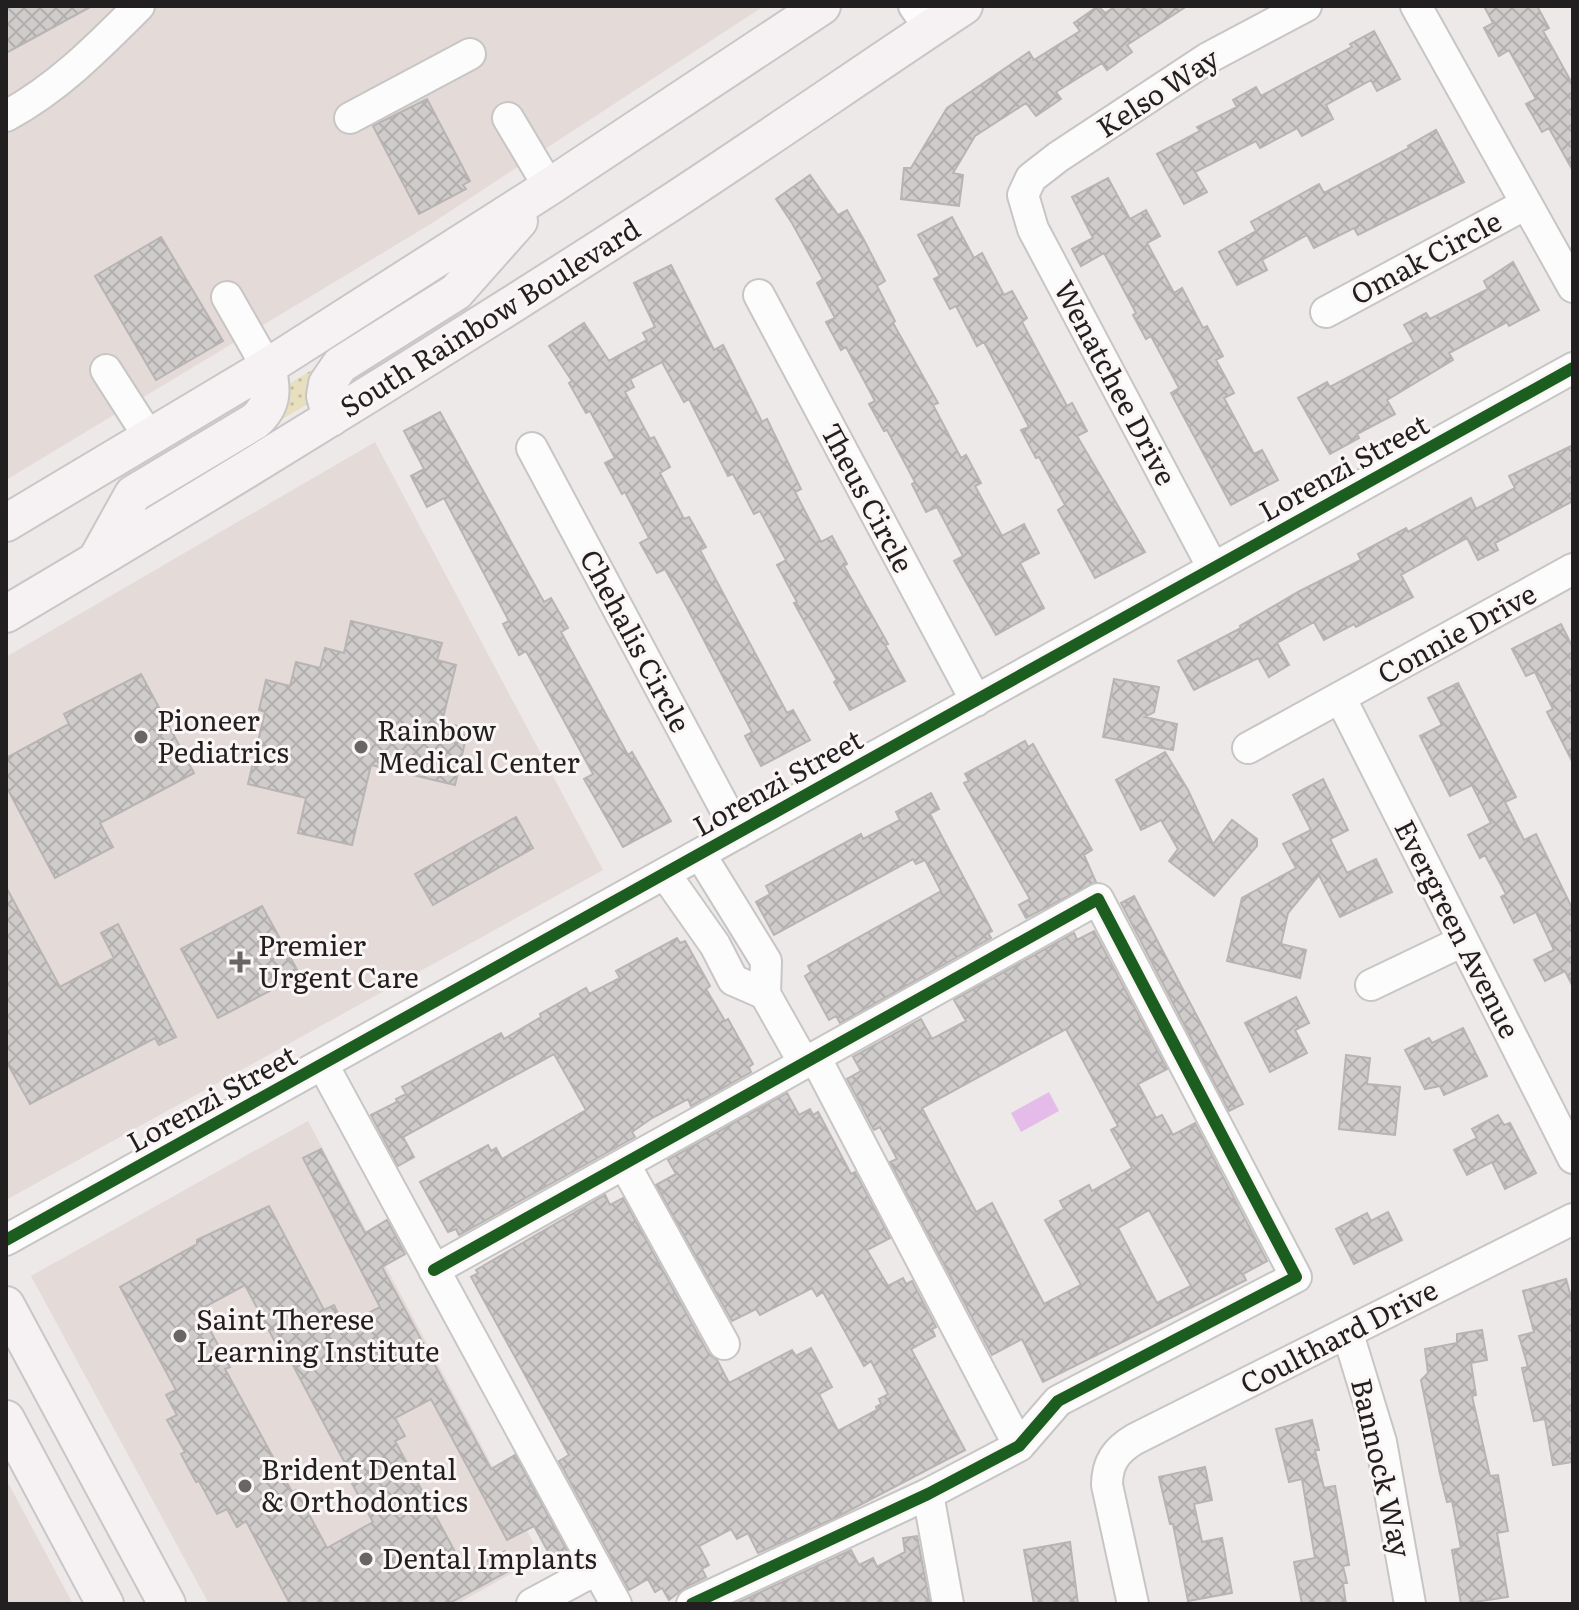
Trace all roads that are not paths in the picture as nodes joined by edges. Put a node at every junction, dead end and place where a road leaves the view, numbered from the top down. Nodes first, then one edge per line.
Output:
1 (139, 6) edge
2 (822, 6) edge
3 (1306, 6) edge
4 (1416, 6) edge
5 (943, 12) edge
6 (470, 54) dead end
7 (6, 116) edge
8 (350, 118) dead end
9 (508, 118) dead end
10 (549, 187) junction
11 (1023, 195) joint
12 (1526, 204) junction
13 (1573, 287) edge
14 (759, 295) dead end
15 (227, 297) dead end
16 (1326, 312) dead end
17 (267, 367) junction
18 (1573, 368) edge
19 (106, 370) dead end
20 (331, 418) junction
21 (149, 437) junction
22 (532, 448) dead end
23 (6, 523) edge
24 (97, 560) junction
25 (1213, 568) junction
26 (1573, 569) edge
27 (6, 614) edge
28 (1341, 699) junction
29 (976, 701) junction
30 (1248, 748) dead end
31 (738, 833) junction
32 (700, 854) junction
33 (665, 874) junction
34 (1463, 941) junction
35 (1371, 985) dead end
36 (765, 994) junction
37 (809, 1060) junction
38 (323, 1065) junction
39 (1573, 1158) edge
40 (625, 1165) junction
41 (1573, 1219) edge
42 (6, 1240) edge
43 (434, 1270) junction
44 (6, 1305) edge
45 (1348, 1334) junction
46 (724, 1344) dead end
47 (6, 1419) edge
48 (1019, 1446) junction
49 (928, 1494) junction
50 (597, 1569) junction
51 (105, 1604) edge
52 (167, 1604) edge
53 (532, 1604) edge
54 (616, 1604) edge
55 (692, 1604) edge
56 (948, 1604) edge
57 (1133, 1604) edge
58 (1410, 1604) edge

1 - 7 street
2 - 10 main road
3 - 11 street, Kelso Way
4 - 12 street
5 - 20 main road, South Rainbow Boulevard
6 - 8 street
9 - 10 street
10 - 17 main road
10 - 20 main road
11 - 25 street, Wenatchee Drive
12 - 13 street
12 - 16 street, Omak Circle
14 - 29 street, Theus Circle
15 - 17 street
17 - 21 main road
17 - 24 main road
18 - 25 street, Lorenzi Street
19 - 21 street
20 - 24 main road, South Rainbow Boulevard
21 - 23 main road
22 - 31 street, Chehalis Circle
24 - 27 main road, South Rainbow Boulevard
25 - 29 street, Lorenzi Street
26 - 28 street, Connie Drive
28 - 30 street, Connie Drive
28 - 34 street, Evergreen Avenue
29 - 31 street, Lorenzi Street
31 - 32 street, Lorenzi Street
32 - 33 street, Lorenzi Street
32 - 36 street
33 - 36 street
33 - 38 street, Lorenzi Street
34 - 35 street
34 - 39 street, Evergreen Avenue
36 - 37 street
37 - 40 street
37 - 48 street
37 - 48 street
38 - 42 street, Lorenzi Street
38 - 43 street
40 - 43 street
40 - 46 street
41 - 45 street, Coulthard Drive
43 - 50 street
44 - 52 main road
45 - 57 street, Coulthard Drive
45 - 58 street, Bannock Way
47 - 51 main road
48 - 49 street
49 - 55 street
49 - 56 street
50 - 53 street
50 - 54 street

